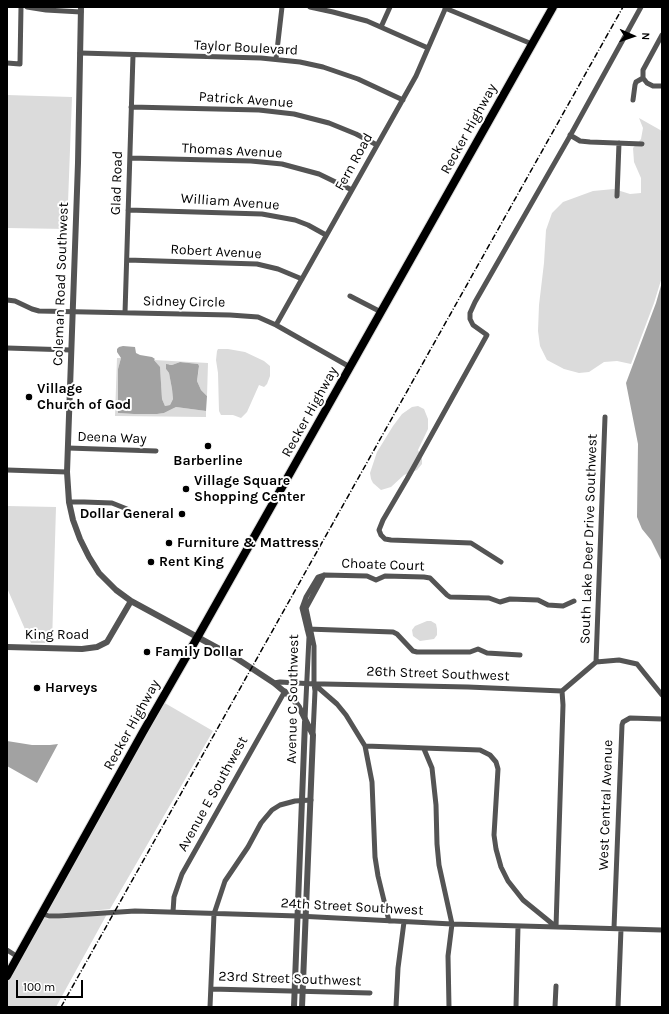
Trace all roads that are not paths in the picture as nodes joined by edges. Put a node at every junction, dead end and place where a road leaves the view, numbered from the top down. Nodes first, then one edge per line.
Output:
1 (21, 7) edge
2 (27, 7) edge
3 (282, 7) edge
4 (310, 7) edge
5 (390, 7) edge
6 (553, 7) edge
7 (641, 7) edge
8 (446, 8) edge
9 (81, 9) edge
10 (334, 9) edge
11 (381, 27) junction
12 (662, 35) edge
13 (532, 44) junction
14 (428, 48) junction
15 (80, 53) junction
16 (133, 55) junction
17 (276, 59) junction
18 (7, 63) edge
19 (643, 78) junction
20 (662, 86) edge
21 (403, 100) junction
22 (633, 100) dead end
23 (131, 107) junction
24 (570, 135) junction
25 (619, 143) junction
26 (642, 144) dead end
27 (377, 145) junction
28 (130, 158) junction
29 (352, 190) junction
30 (617, 196) dead end
31 (128, 210) junction
32 (326, 235) junction
33 (127, 260) junction
34 (302, 279) junction
35 (350, 296) dead end
36 (7, 300) edge
37 (73, 311) junction
38 (381, 312) junction
39 (125, 313) junction
40 (276, 325) junction
41 (7, 348) edge
42 (71, 350) junction
43 (350, 367) junction
44 (605, 417) dead end
45 (68, 448) junction
46 (156, 451) dead end
47 (7, 470) edge
48 (67, 472) junction
49 (69, 502) junction
50 (127, 509) dead end
51 (501, 562) dead end
52 (324, 575) joint
53 (131, 601) junction
54 (574, 601) dead end
55 (309, 629) junction
56 (197, 638) junction
57 (7, 647) edge
58 (520, 655) dead end
59 (596, 662) junction
60 (274, 682) junction
61 (308, 684) junction
62 (314, 684) junction
63 (285, 691) junction
64 (562, 691) junction
65 (662, 695) edge
66 (662, 719) edge
67 (305, 720) junction
68 (313, 735) junction
69 (365, 746) junction
70 (424, 749) junction
71 (302, 800) junction
72 (311, 800) junction
73 (173, 912) junction
74 (42, 914) junction
75 (214, 914) junction
76 (298, 916) junction
77 (542, 916) junction
78 (306, 917) junction
79 (389, 921) junction
80 (404, 922) junction
81 (452, 924) junction
82 (518, 926) junction
83 (538, 926) junction
84 (556, 927) junction
85 (614, 928) junction
86 (621, 929) junction
87 (662, 930) edge
88 (7, 950) edge
89 (18, 957) junction
90 (7, 976) edge
91 (556, 986) dead end
92 (211, 989) junction
93 (294, 991) junction
94 (302, 991) junction
95 (370, 993) dead end
96 (210, 1007) edge
97 (294, 1007) edge
98 (302, 1007) edge
99 (396, 1007) edge
100 (449, 1007) edge
101 (516, 1007) edge
102 (555, 1007) edge
103 (618, 1007) edge

1 - 18 street
2 - 9 street
3 - 17 street
4 - 10 street
5 - 11 street
6 - 13 main road, Recker Highway
7 - 24 street
8 - 13 street
8 - 14 street, Fern Road
9 - 15 street, Coleman Road Southwest
10 - 11 street
11 - 14 street
12 - 19 street
13 - 38 main road, Recker Highway
14 - 21 street, Fern Road
15 - 16 street, Taylor Boulevard
15 - 37 street, Coleman Road Southwest
16 - 17 street, Taylor Boulevard
16 - 23 street, Glad Road
17 - 21 street, Taylor Boulevard
19 - 20 street
19 - 22 street
21 - 27 street, Fern Road
23 - 27 street, Patrick Avenue
23 - 28 street, Glad Road
24 - 25 street
24 - 51 street
25 - 26 street
25 - 30 street
27 - 29 street, Fern Road
28 - 29 street, Thomas Avenue
28 - 31 street, Glad Road
29 - 32 street, Fern Road
31 - 32 street, William Avenue
31 - 33 street, Glad Road
32 - 34 street, Fern Road
33 - 34 street, Robert Avenue
33 - 39 street, Glad Road
34 - 40 street, Fern Road
35 - 38 street
36 - 37 street, Sidney Circle
37 - 39 street, Sidney Circle
37 - 42 street, Coleman Road Southwest
38 - 43 main road, Recker Highway
39 - 40 street, Sidney Circle
40 - 43 street, Sidney Circle
41 - 42 street
42 - 45 street, Coleman Road Southwest
43 - 56 main road, Recker Highway
44 - 59 street, South Lake Deer Drive Southwest
45 - 46 street, Deena Way
45 - 48 street, Coleman Road Southwest
47 - 48 street
48 - 49 street, Coleman Road Southwest
49 - 50 street
49 - 53 street, Coleman Road Southwest
52 - 54 street, Choate Court
52 - 55 street, Avenue C Southwest
53 - 56 street, Coleman Road Southwest
53 - 57 street, King Road
55 - 58 street
55 - 61 street, Avenue C Southwest
55 - 62 street, Avenue C Southwest
56 - 60 street, Coleman Road Southwest
56 - 74 main road, Recker Highway
59 - 64 street
59 - 65 street
60 - 61 street
60 - 63 street, Coleman Road Southwest
61 - 62 street
61 - 67 street, Avenue C Southwest
62 - 64 street, 26th Street Southwest
62 - 68 street, Avenue C Southwest
62 - 69 street
63 - 67 street, Coleman Road Southwest
63 - 73 street, Avenue E Southwest
64 - 84 street
66 - 85 street, West Central Avenue
67 - 68 street, Coleman Road Southwest
67 - 71 street, Avenue C Southwest
68 - 72 street, Avenue C Southwest
69 - 70 street
69 - 79 street
70 - 77 street
70 - 81 street
71 - 72 street
71 - 75 street
71 - 76 street, Avenue C Southwest
72 - 78 street, Avenue C Southwest
73 - 74 street, 24th Street Southwest
73 - 75 street, 24th Street Southwest
74 - 89 main road, Recker Highway
75 - 76 street, 24th Street Southwest
75 - 92 street
76 - 78 street, 24th Street Southwest
76 - 93 street, Avenue C Southwest
77 - 83 street
77 - 84 street
78 - 79 street, 24th Street Southwest
78 - 94 street, Avenue C Southwest
79 - 80 street, 24th Street Southwest
80 - 81 street, 24th Street Southwest
80 - 99 street
81 - 82 street, 24th Street Southwest
81 - 100 street
82 - 83 street, 24th Street Southwest
82 - 101 street
83 - 84 street, 24th Street Southwest
84 - 85 street, 24th Street Southwest
85 - 86 street, 24th Street Southwest
86 - 87 street, 24th Street Southwest
86 - 103 street
88 - 89 street
89 - 90 main road, Recker Highway
91 - 102 street
92 - 93 street, 23rd Street Southwest
92 - 96 street
93 - 94 street, 23rd Street Southwest
93 - 97 street, Avenue C Southwest
94 - 95 street, 23rd Street Southwest
94 - 98 street, Avenue C Southwest

